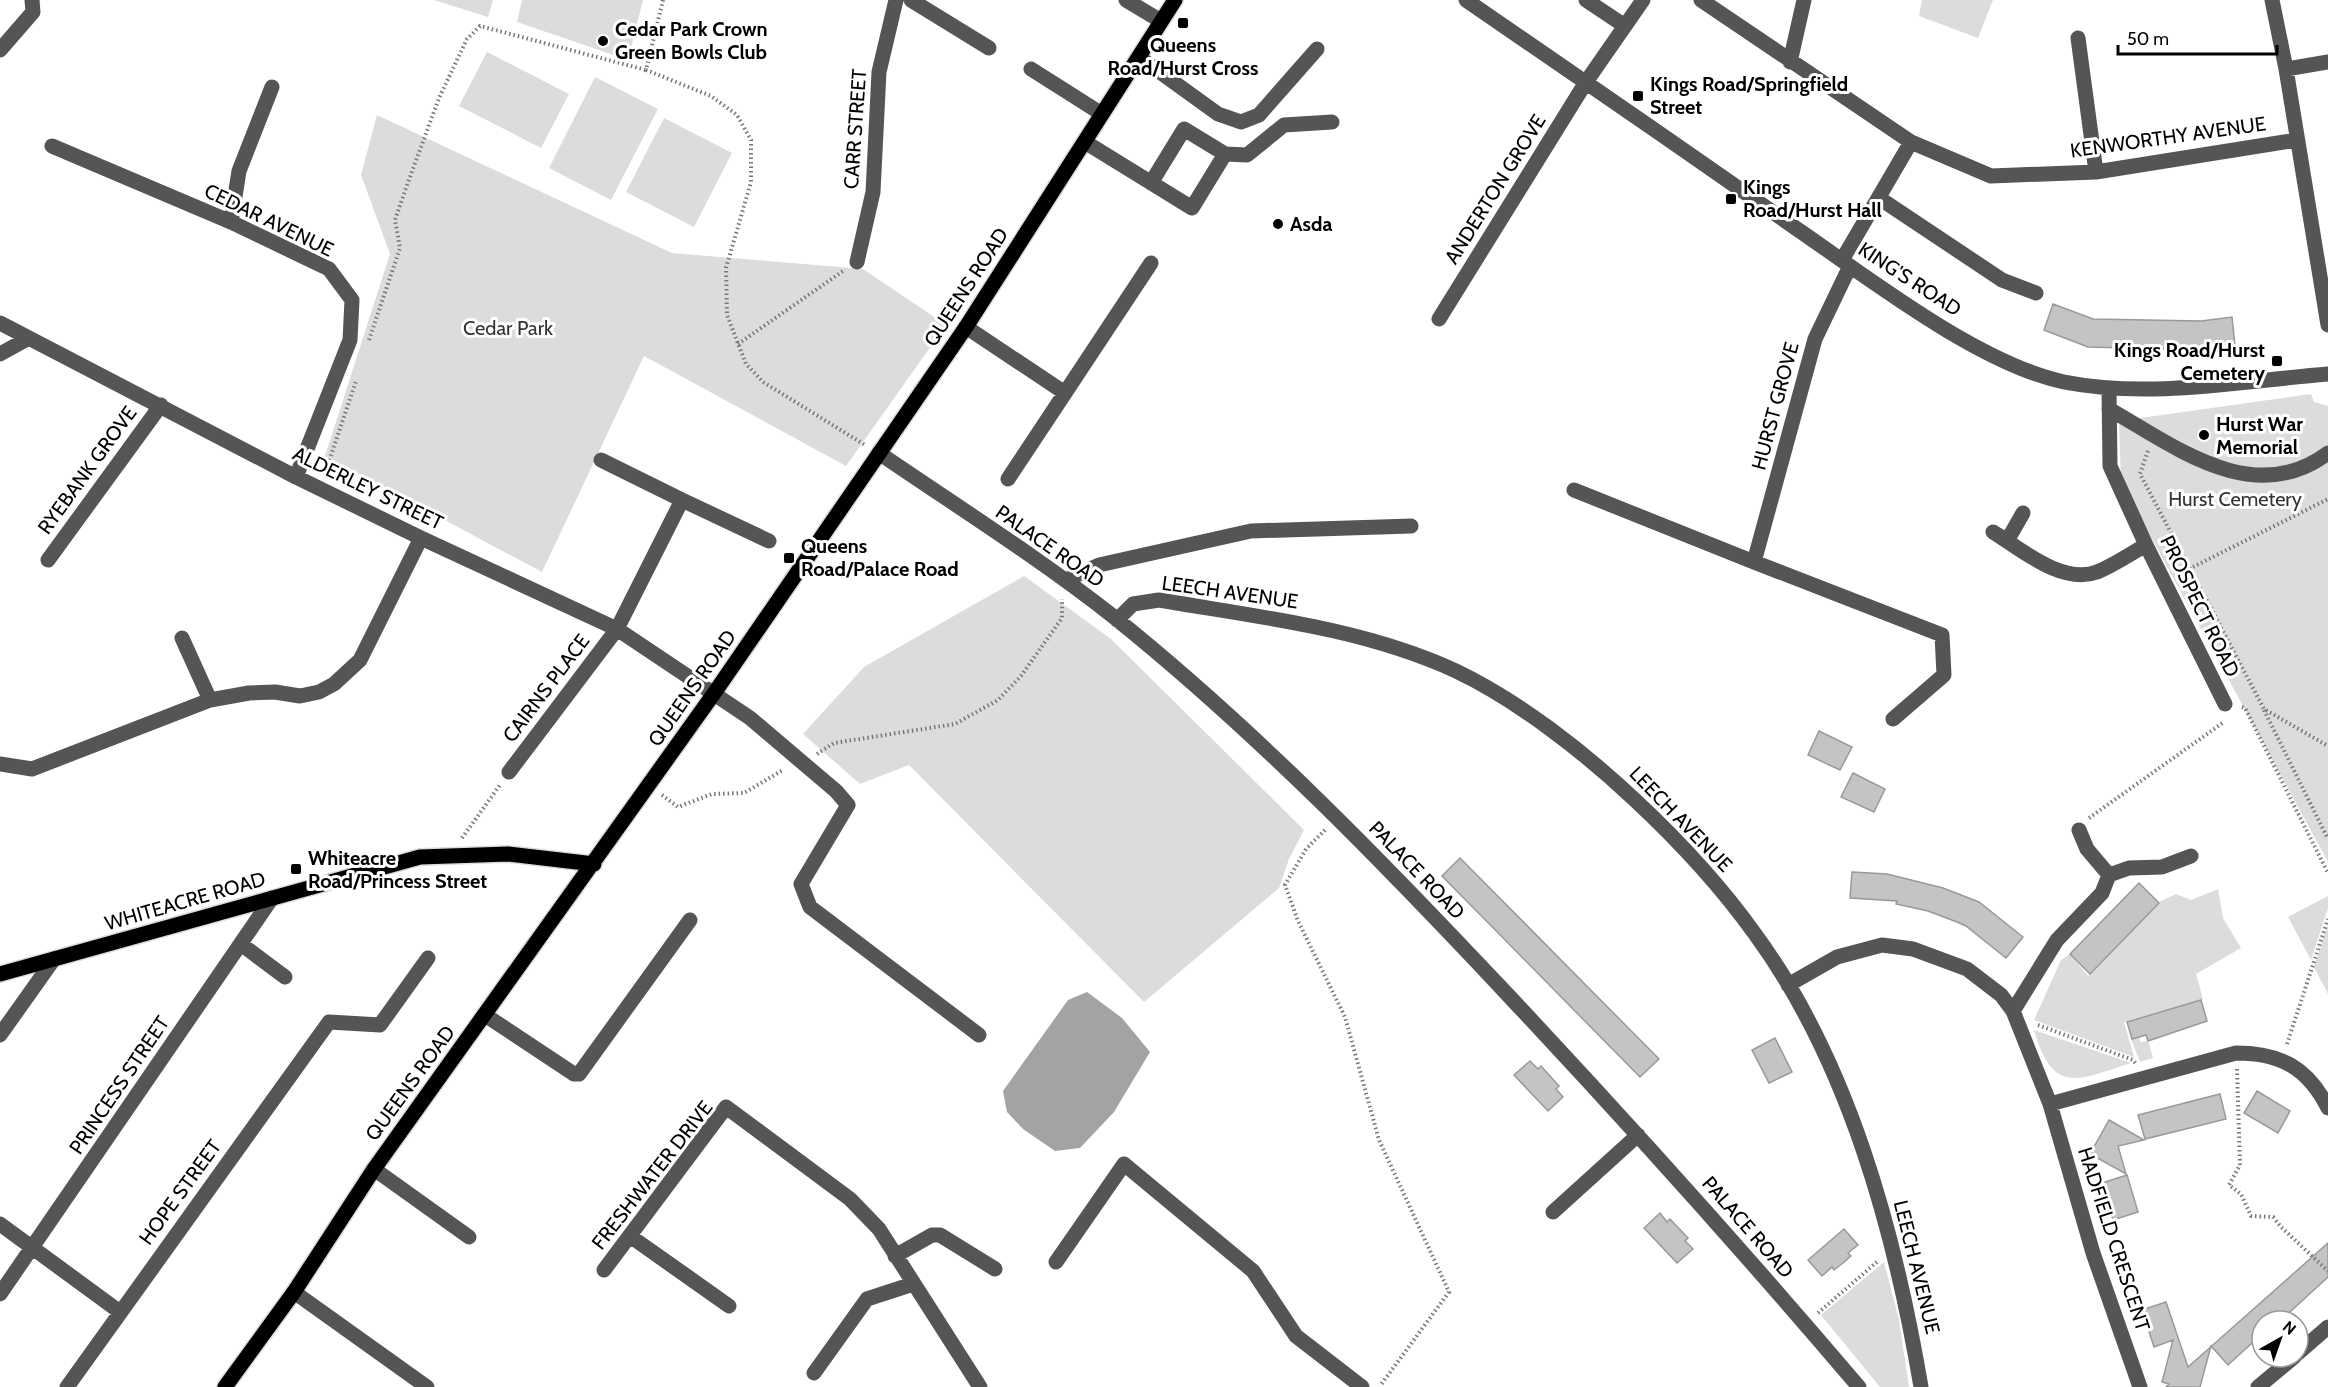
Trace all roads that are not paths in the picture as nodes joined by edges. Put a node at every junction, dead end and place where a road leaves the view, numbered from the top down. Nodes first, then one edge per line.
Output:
1 (32, 0) edge
2 (911, 0) edge
3 (1126, 0) edge
4 (1175, 0) edge
5 (1466, 0) edge
6 (1586, 0) edge
7 (1643, 0) edge
8 (1701, 0) edge
9 (1804, 0) edge
10 (2272, 0) edge
11 (892, 1) edge
12 (1161, 21) junction
13 (1625, 26) junction
14 (2078, 38) dead end
15 (5, 44) edge
16 (989, 48) dead end
17 (1317, 49) dead end
18 (1139, 57) junction
19 (1790, 62) junction
20 (2328, 62) edge
21 (1031, 69) dead end
22 (2286, 69) junction
23 (1586, 82) junction
24 (272, 87) dead end
25 (1102, 114) junction
26 (1332, 122) dead end
27 (2296, 140) junction
28 (1085, 142) junction
29 (1911, 142) junction
30 (52, 146) dead end
31 (1225, 154) junction
32 (2096, 172) junction
33 (1151, 183) junction
34 (1879, 198) junction
35 (231, 222) junction
36 (857, 262) road end
37 (1151, 263) dead end
38 (1846, 263) junction
39 (2036, 293) dead end
40 (1439, 319) dead end
41 (0, 323) edge
42 (2328, 325) edge
43 (966, 327) junction
44 (29, 338) junction
45 (0, 354) edge
46 (2328, 374) edge
47 (2109, 388) junction
48 (1065, 393) junction
49 (161, 405) junction
50 (2109, 409) junction
51 (879, 453) junction
52 (2328, 453) edge
53 (601, 460) dead end
54 (296, 477) junction
55 (1008, 479) dead end
56 (1574, 490) dead end
57 (682, 500) junction
58 (2023, 513) dead end
59 (1411, 526) dead end
60 (1993, 532) dead end
61 (421, 538) junction
62 (769, 541) dead end
63 (2007, 541) junction
64 (2146, 545) junction
65 (48, 560) dead end
66 (1754, 562) junction
67 (1066, 580) junction
68 (1117, 620) junction
69 (617, 629) junction
70 (182, 638) dead end
71 (715, 693) junction
72 (210, 700) junction
73 (2230, 709) road end
74 (1893, 719) dead end
75 (0, 764) edge
76 (509, 772) road end
77 (2079, 830) road end
78 (2191, 856) dead end
79 (594, 864) junction
80 (2109, 875) junction
81 (272, 898) junction
82 (690, 920) dead end
83 (241, 944) junction
84 (428, 958) dead end
85 (54, 959) junction
86 (0, 974) edge
87 (285, 976) dead end
88 (1788, 985) junction
89 (2013, 1011) junction
90 (485, 1015) junction
91 (0, 1035) edge
92 (979, 1035) dead end
93 (2050, 1104) junction
94 (2328, 1108) edge
95 (1638, 1135) junction
96 (374, 1169) junction
97 (1553, 1212) dead end
98 (0, 1224) edge
99 (630, 1236) junction
100 (469, 1237) dead end
101 (33, 1248) junction
102 (895, 1256) junction
103 (1056, 1262) dead end
104 (994, 1269) dead end
105 (604, 1270) dead end
106 (913, 1284) junction
107 (294, 1292) junction
108 (0, 1294) edge
109 (729, 1306) dead end
110 (120, 1312) junction
111 (2328, 1327) edge
112 (2310, 1343) edge
113 (2280, 1369) edge
114 (814, 1373) dead end
115 (67, 1387) edge
116 (225, 1387) edge
117 (427, 1387) edge
118 (980, 1387) edge
119 (1362, 1387) edge
120 (1859, 1387) edge
121 (1921, 1387) edge
122 (2140, 1387) edge
123 (2258, 1387) edge

1 - 15 street
2 - 16 street
3 - 12 street
4 - 12 main road, QUEENS ROAD
5 - 23 street, KING'S ROAD
6 - 13 street
7 - 13 street, ANDERTON GROVE
8 - 19 street, KENWORTHY AVENUE
9 - 19 street
10 - 22 street
11 - 36 street, CARR STREET
12 - 18 main road, QUEENS ROAD
13 - 23 street, ANDERTON GROVE
14 - 32 street
17 - 18 street
18 - 25 main road, QUEENS ROAD
19 - 29 street, KENWORTHY AVENUE
20 - 22 street
21 - 25 street
22 - 27 street
23 - 38 street, KING'S ROAD
23 - 40 street, ANDERTON GROVE
24 - 35 street
25 - 28 main road, QUEENS ROAD
26 - 31 street
27 - 32 street, KENWORTHY AVENUE
27 - 42 street
28 - 33 street
28 - 43 main road, QUEENS ROAD
29 - 32 street, KENWORTHY AVENUE
29 - 34 street, HURST GROVE
30 - 35 street, CEDAR AVENUE
31 - 33 street
31 - 33 street
34 - 38 street, HURST GROVE
34 - 39 street
35 - 54 street, CEDAR AVENUE
37 - 48 street
38 - 47 street, KING'S ROAD
38 - 66 street, HURST GROVE
41 - 44 street, ALDERLEY STREET
43 - 48 street
43 - 51 main road, QUEENS ROAD
44 - 45 street
44 - 49 street, ALDERLEY STREET
46 - 47 street, KING'S ROAD
47 - 50 street, PROSPECT ROAD
48 - 55 street
49 - 54 street, ALDERLEY STREET
49 - 65 street, RYEBANK GROVE
50 - 52 street
50 - 64 street, PROSPECT ROAD
51 - 67 street, PALACE ROAD
51 - 71 main road, QUEENS ROAD
53 - 57 street
54 - 61 street, ALDERLEY STREET
56 - 66 street
57 - 62 street
57 - 69 street, CAIRNS PLACE
58 - 63 street
59 - 67 street
60 - 63 street
61 - 69 street, ALDERLEY STREET
61 - 72 street
63 - 64 street
64 - 73 street, PROSPECT ROAD
66 - 74 street
67 - 68 street, PALACE ROAD
68 - 88 street, LEECH AVENUE
68 - 95 street, PALACE ROAD
69 - 71 street, ALDERLEY STREET
69 - 76 street, CAIRNS PLACE
70 - 72 street
71 - 79 main road, QUEENS ROAD
71 - 92 street, ALDERLEY STREET
72 - 75 street
77 - 80 street
78 - 80 street
79 - 81 main road, WHITEACRE ROAD
79 - 90 main road, QUEENS ROAD
80 - 89 street
81 - 83 street, PRINCESS STREET
81 - 85 main road, WHITEACRE ROAD
82 - 90 street
83 - 87 street
83 - 101 street, PRINCESS STREET
84 - 110 street, HOPE STREET
85 - 86 main road, WHITEACRE ROAD
85 - 91 street
88 - 89 street, HADFIELD CRESCENT
88 - 121 street, LEECH AVENUE
89 - 93 street, HADFIELD CRESCENT
90 - 96 main road, QUEENS ROAD
93 - 94 street
93 - 122 street, HADFIELD CRESCENT
95 - 97 street
95 - 120 street, PALACE ROAD
96 - 100 street
96 - 107 main road, QUEENS ROAD
98 - 101 street
99 - 102 street, FRESHWATER DRIVE
99 - 105 street, FRESHWATER DRIVE
99 - 109 street
101 - 108 street, PRINCESS STREET
101 - 110 street
102 - 104 street
102 - 106 street, FRESHWATER DRIVE
103 - 119 street
106 - 114 street
106 - 118 street, FRESHWATER DRIVE
107 - 116 main road, QUEENS ROAD
107 - 117 street
110 - 115 street, HOPE STREET
111 - 112 street
113 - 123 street

